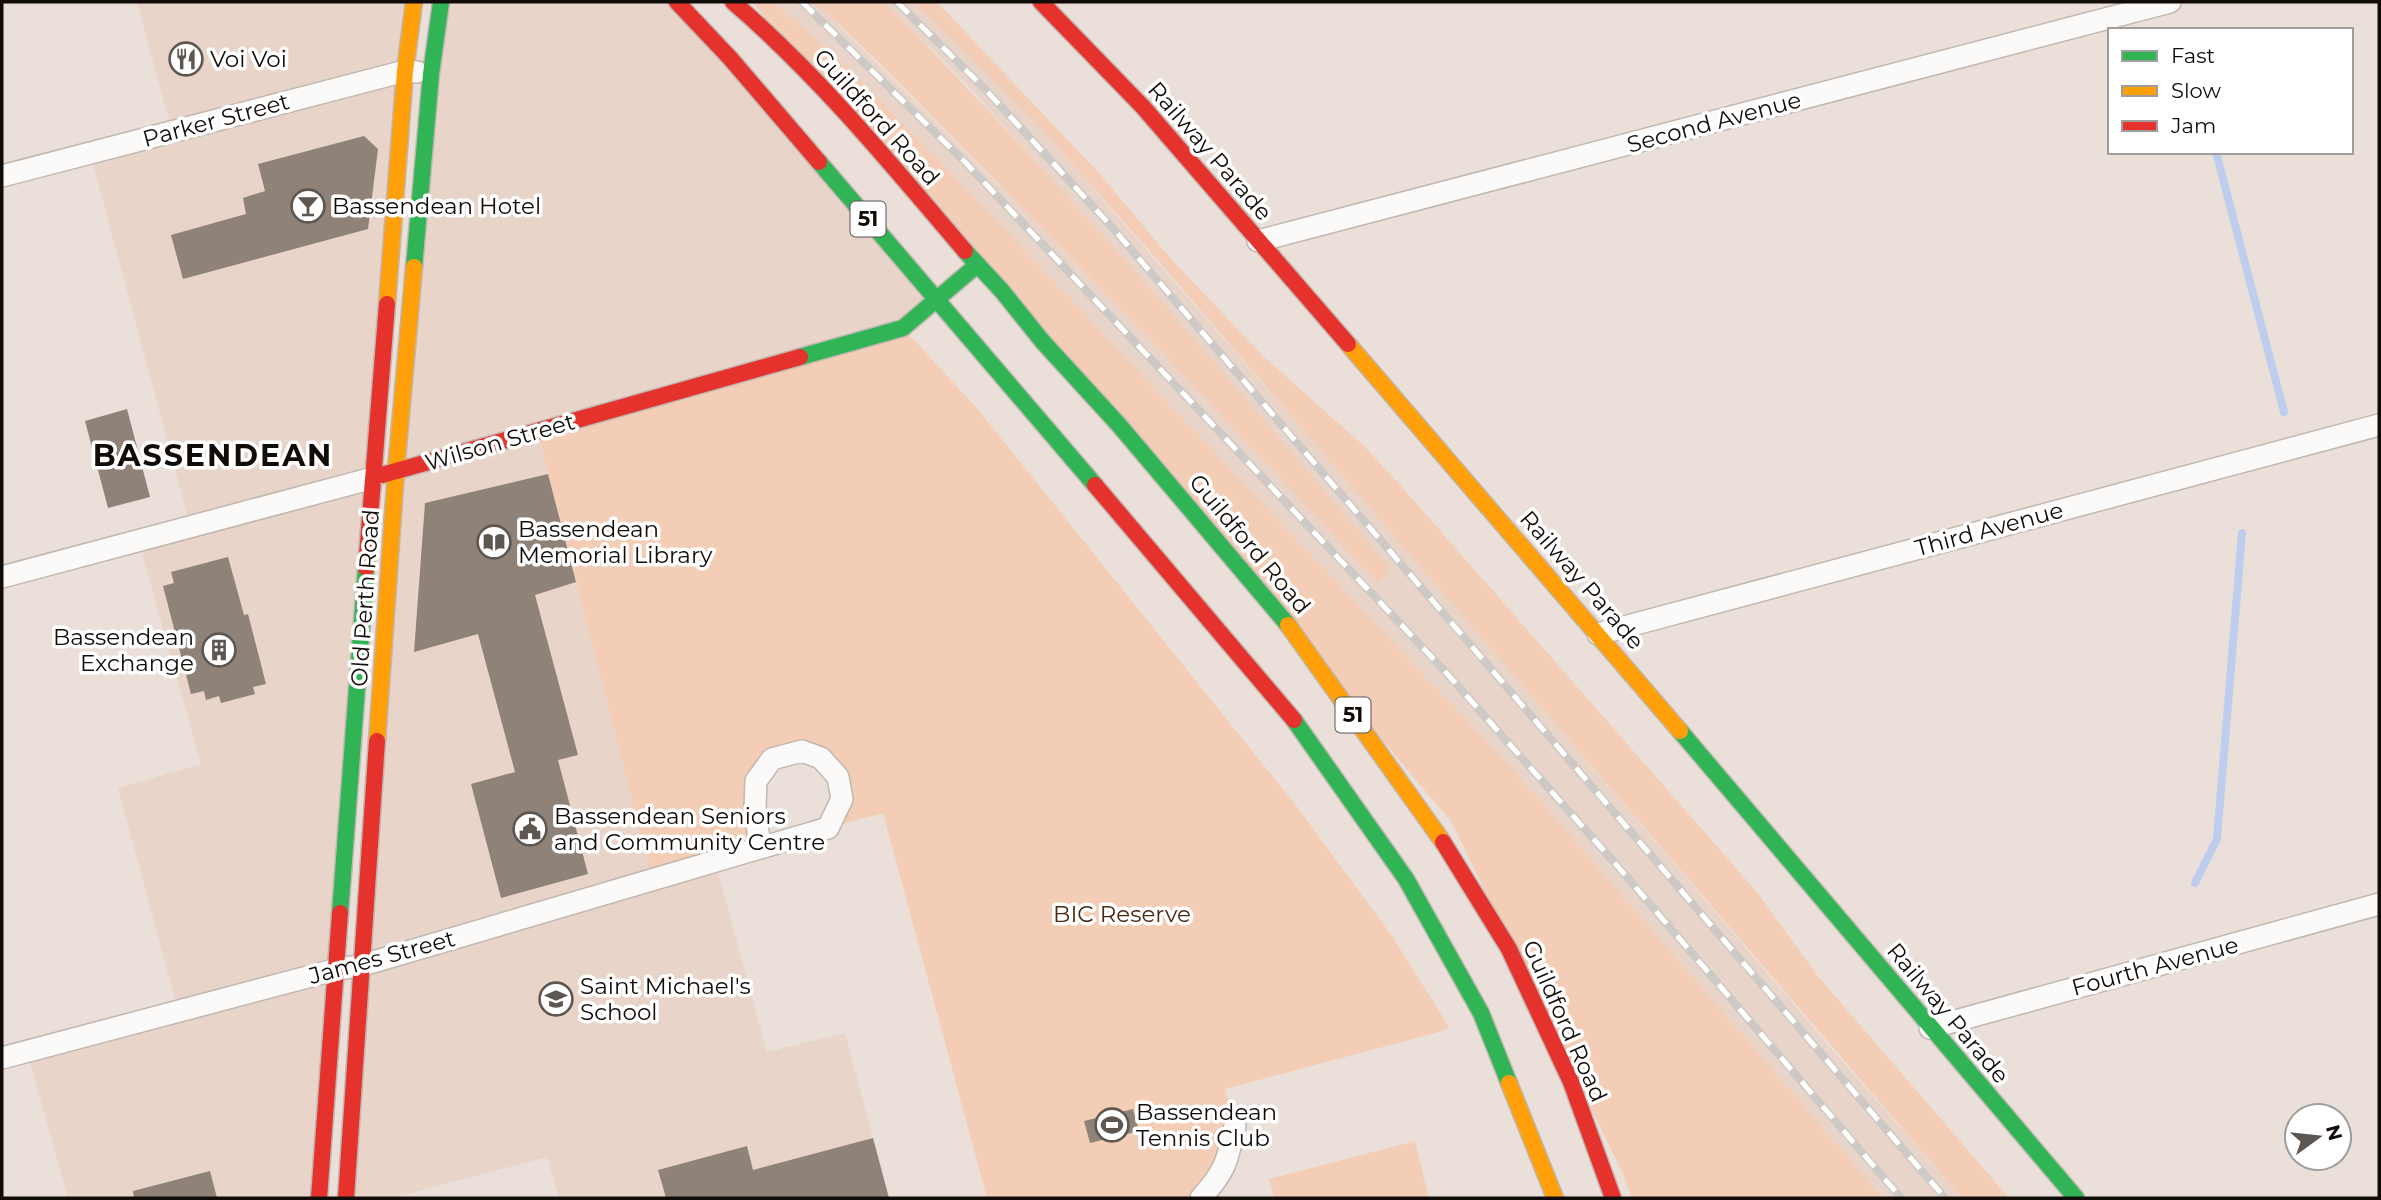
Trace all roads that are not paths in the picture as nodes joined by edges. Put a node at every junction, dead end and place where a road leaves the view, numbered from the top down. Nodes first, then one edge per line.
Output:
1 (414, 2) edge
2 (441, 2) edge
3 (677, 2) edge
4 (733, 2) edge
5 (1041, 2) edge
6 (2170, 2) edge
7 (405, 71) junction
8 (431, 74) junction
9 (2, 176) edge
10 (1258, 241) junction
11 (977, 265) junction
12 (937, 299) junction
13 (2379, 425) edge
14 (396, 471) junction
15 (373, 478) junction
16 (2, 577) edge
17 (1598, 634) junction
18 (760, 848) junction
19 (2379, 904) edge
20 (363, 965) junction
21 (334, 970) junction
22 (1930, 1028) junction
23 (2, 1058) edge
24 (1235, 1126) dead end
25 (319, 1198) edge
26 (346, 1198) edge
27 (1201, 1198) edge
28 (1555, 1198) edge
29 (1613, 1198) edge
30 (2076, 1198) edge

1 - 7 main road, Old Perth Road
2 - 8 main road, Old Perth Road
3 - 12 main road, 51
4 - 11 main road, Guildford Road / 51
5 - 10 main road, Railway Parade
6 - 10 street, Second Avenue
7 - 8 street, Parker Street
7 - 9 street, Parker Street
7 - 15 main road, Old Perth Road
8 - 14 main road, Old Perth Road
10 - 17 main road, Railway Parade
11 - 12 main road, Wilson Street
11 - 29 main road, Guildford Road / 51
12 - 14 main road, Wilson Street
12 - 28 main road, 51
13 - 17 street, Third Avenue
14 - 15 main road, Wilson Street
14 - 20 main road, Old Perth Road
15 - 16 street, Wilson Street
15 - 21 main road, Old Perth Road
17 - 22 main road, Railway Parade
18 - 18 street, James Street
18 - 20 street, James Street
19 - 22 street, Fourth Avenue
20 - 21 street, James Street
20 - 26 main road, Old Perth Road
21 - 23 street, James Street
21 - 25 main road, Old Perth Road
22 - 30 main road, Railway Parade
24 - 27 street

